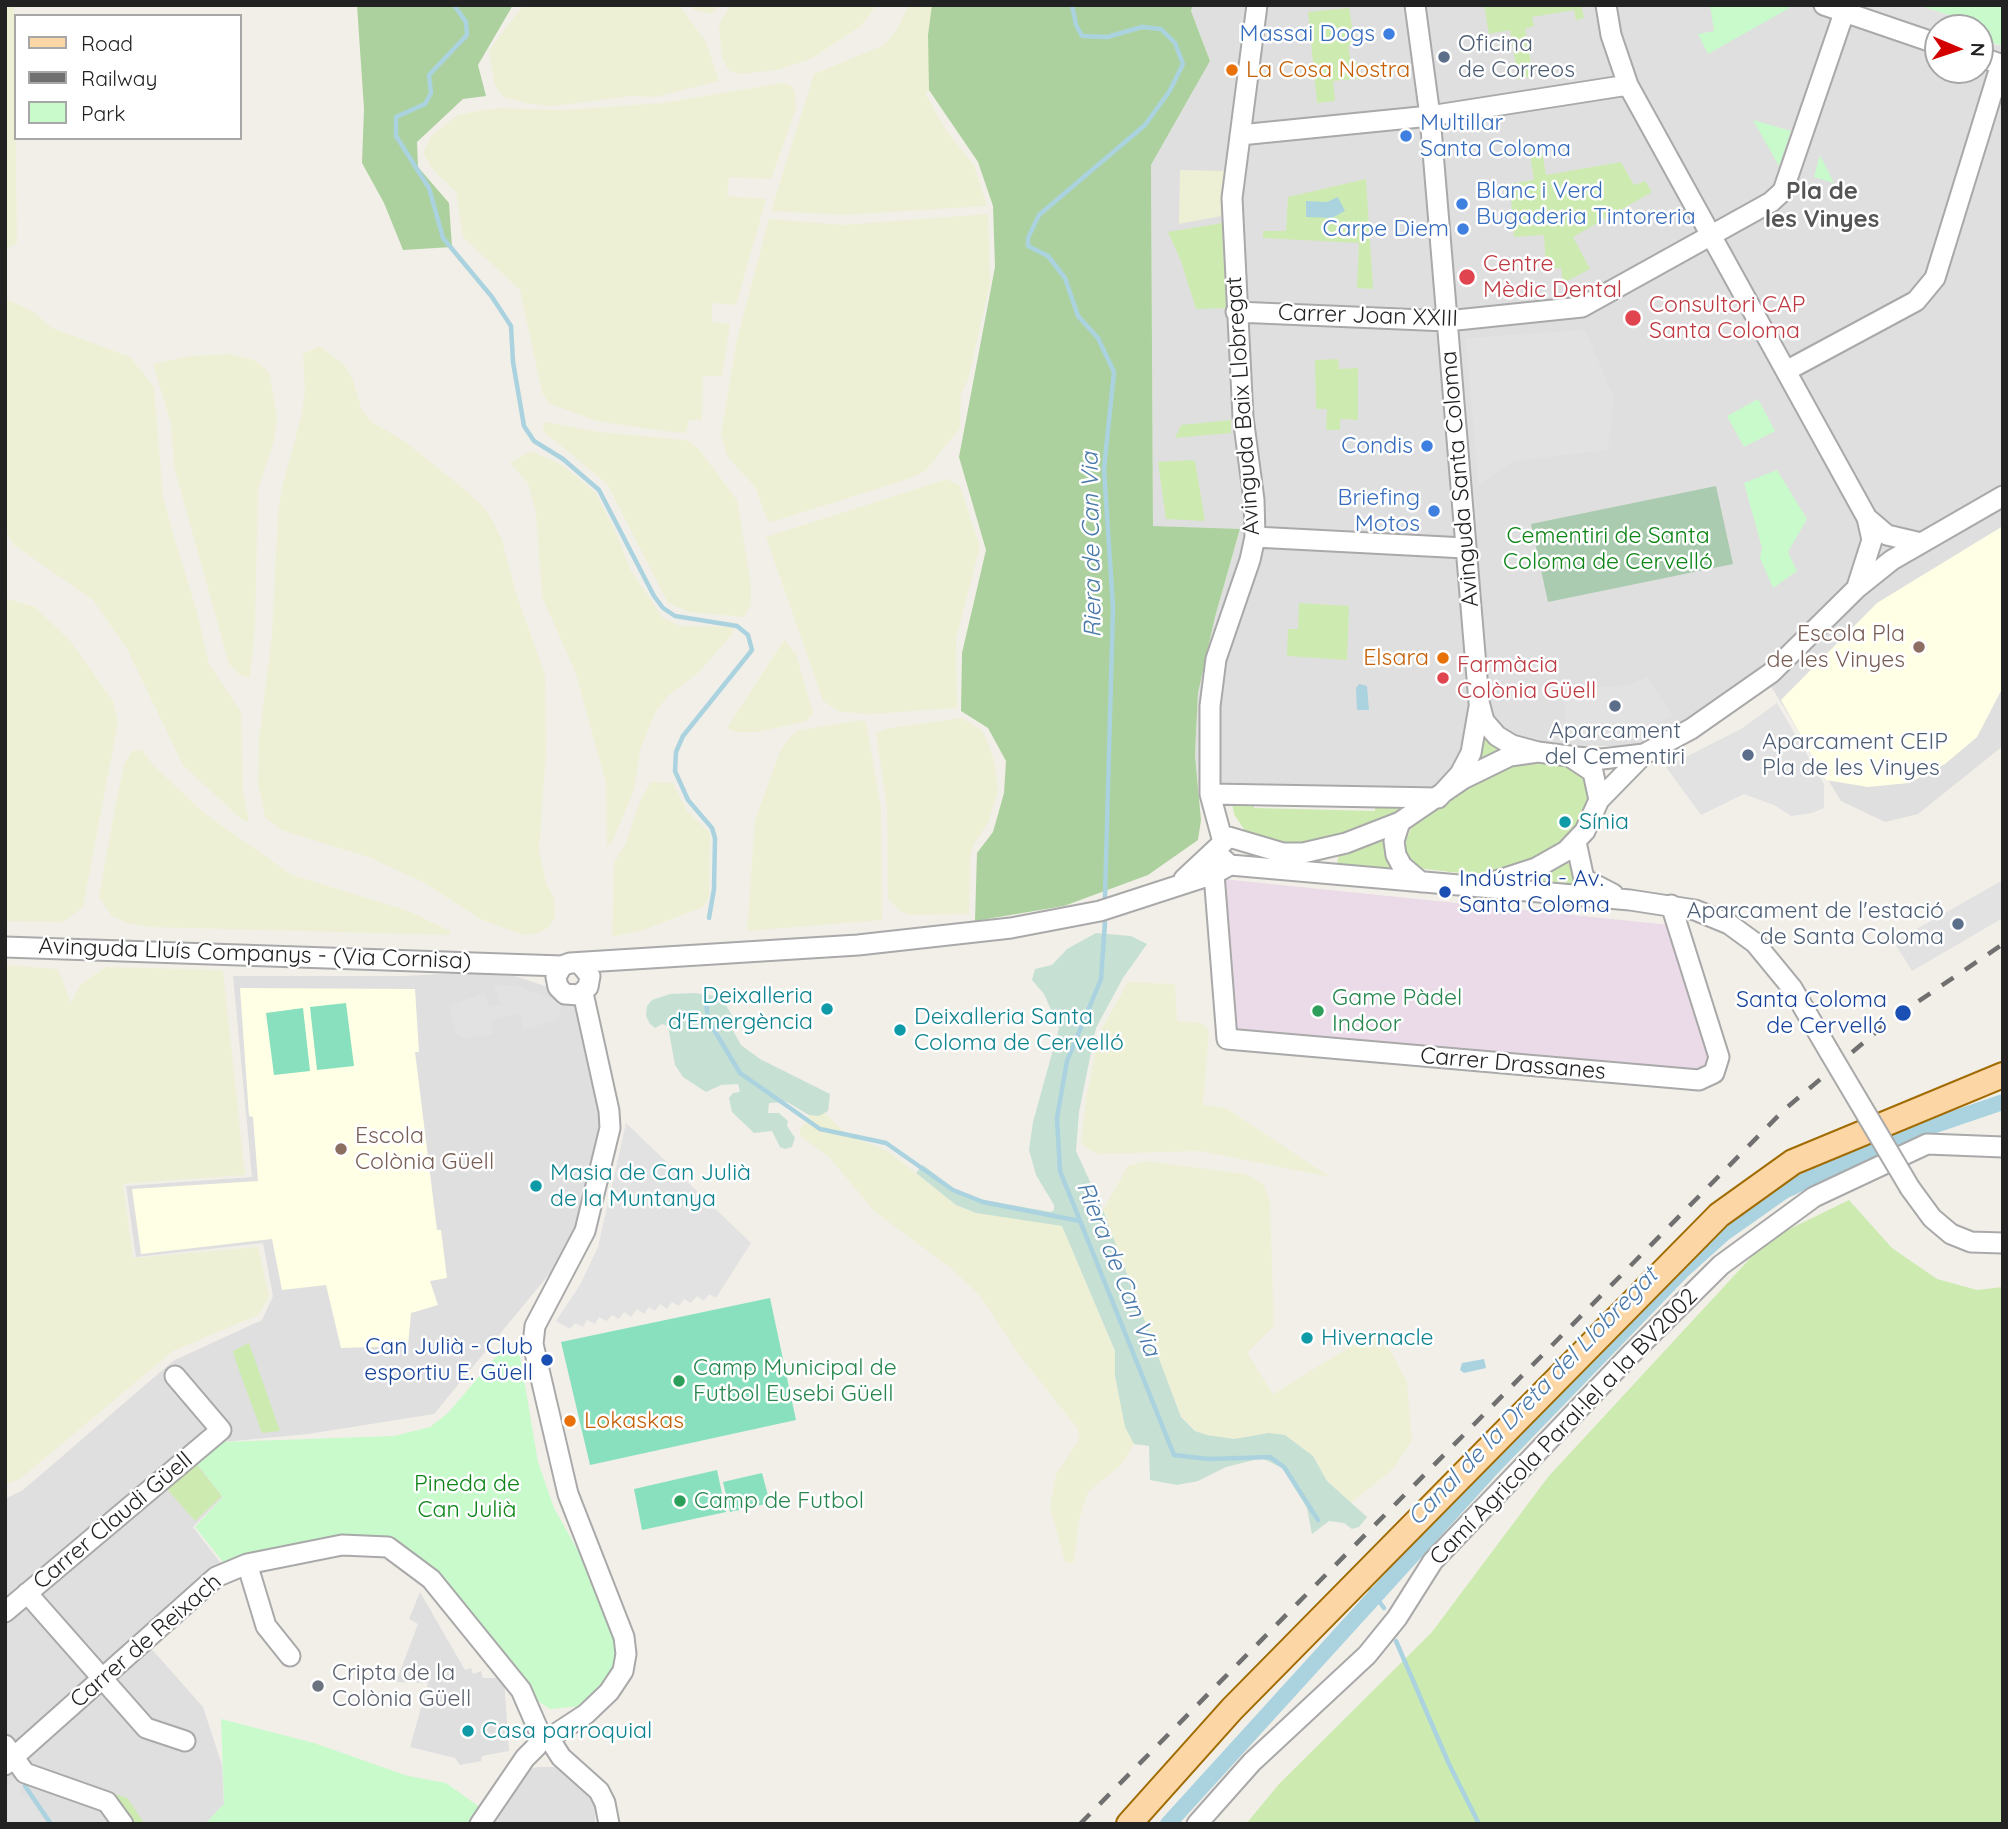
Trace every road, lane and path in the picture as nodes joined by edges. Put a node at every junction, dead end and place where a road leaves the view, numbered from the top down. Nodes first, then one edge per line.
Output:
1 (1257, 5) edge
2 (1415, 5) edge
3 (1606, 5) edge
4 (1824, 5) edge
5 (1844, 13) junction
6 (1924, 39) edge
7 (2002, 64) edge
8 (1628, 85) junction
9 (1430, 116) junction
10 (1240, 135) junction
11 (1710, 235) junction
12 (1236, 312) junction
13 (1447, 321) junction
14 (1786, 371) junction
15 (2003, 496) edge
16 (1867, 518) junction
17 (1255, 537) junction
18 (1921, 543) junction
19 (1465, 548) junction
20 (1857, 588) junction
21 (1479, 702) junction
22 (1538, 751) junction
23 (1644, 754) junction
24 (1569, 756) junction
25 (1210, 794) junction
26 (1438, 798) junction
27 (1599, 800) junction
28 (1400, 822) junction
29 (1576, 842) junction
30 (1245, 843) junction
31 (1221, 844) junction
32 (1227, 868) junction
33 (1421, 882) junction
34 (1177, 884) junction
35 (1475, 886) junction
36 (1627, 900) junction
37 (1671, 905) junction
38 (5, 947) edge
39 (629, 959) junction
40 (506, 964) junction
41 (571, 965) junction
42 (558, 987) junction
43 (586, 990) junction
44 (2003, 1075) edge
45 (2003, 1147) edge
46 (2003, 1243) edge
47 (175, 1377) dead end
48 (249, 1570) dead end
49 (27, 1593) junction
50 (5, 1612) edge
51 (290, 1656) dead end
52 (102, 1679) junction
53 (546, 1739) junction
54 (185, 1741) dead end
55 (8, 1755) edge
56 (123, 1824) edge
57 (480, 1824) edge
58 (608, 1824) edge
59 (1129, 1824) edge
60 (1197, 1824) edge

1 - 10 street, Avinguda Baix Llobregat
2 - 9 street, Avinguda Santa Coloma
3 - 8 street
4 - 5 street
5 - 6 street
5 - 11 street, Carrer Joan XXIII
7 - 14 street
8 - 9 street
8 - 11 street
9 - 10 street
9 - 13 street, Avinguda Santa Coloma
10 - 12 street, Avinguda Baix Llobregat
11 - 13 street, Carrer Joan XXIII
11 - 14 street
12 - 13 street, Carrer Joan XXIII
12 - 17 street, Avinguda Baix Llobregat
13 - 19 street, Avinguda Santa Coloma
14 - 16 street
15 - 18 street
16 - 18 street
16 - 20 street
17 - 19 street
17 - 25 street, Avinguda Baix Llobregat
18 - 20 street
19 - 21 street, Avinguda Santa Coloma
20 - 23 street
21 - 22 street, Avinguda Santa Coloma
21 - 26 street, Avinguda Santa Coloma
22 - 24 street
22 - 26 street
23 - 24 street
23 - 27 street
24 - 27 street
25 - 26 street
25 - 31 street, Avinguda Baix Llobregat
26 - 28 street
27 - 29 street
28 - 30 street
28 - 33 street
29 - 35 street
29 - 36 street
30 - 31 street
30 - 32 street
31 - 32 street, Avinguda Baix Llobregat
31 - 34 street, Avinguda Lluís Companys - (Via Cornisa)
32 - 33 street
32 - 34 street, Avinguda Lluís Companys - (Via Cornisa)
32 - 37 street, Carrer Drassanes
33 - 35 street
34 - 39 street, Avinguda Lluís Companys - (Via Cornisa)
35 - 36 street
36 - 37 street
37 - 46 street, bridge
38 - 40 street, Avinguda Lluís Companys - (Via Cornisa)
39 - 41 street, Avinguda Lluís Companys - (Via Cornisa)
39 - 43 street
40 - 41 street, Avinguda Lluís Companys - (Via Cornisa)
40 - 42 street, Avinguda Lluís Companys - (Via Cornisa)
41 - 42 street
41 - 43 street
42 - 43 street
43 - 53 street
44 - 59 main road
45 - 60 street, Camí Agricola Paral·lel a la BV2002
47 - 49 street, Carrer Claudi Güell
48 - 51 street
49 - 50 street, Carrer Claudi Güell
49 - 52 street
52 - 53 street, Carrer de Reixach
52 - 54 street
52 - 55 street, Carrer de Reixach
53 - 57 street
53 - 58 street, Carrer de Reixach
55 - 56 street

